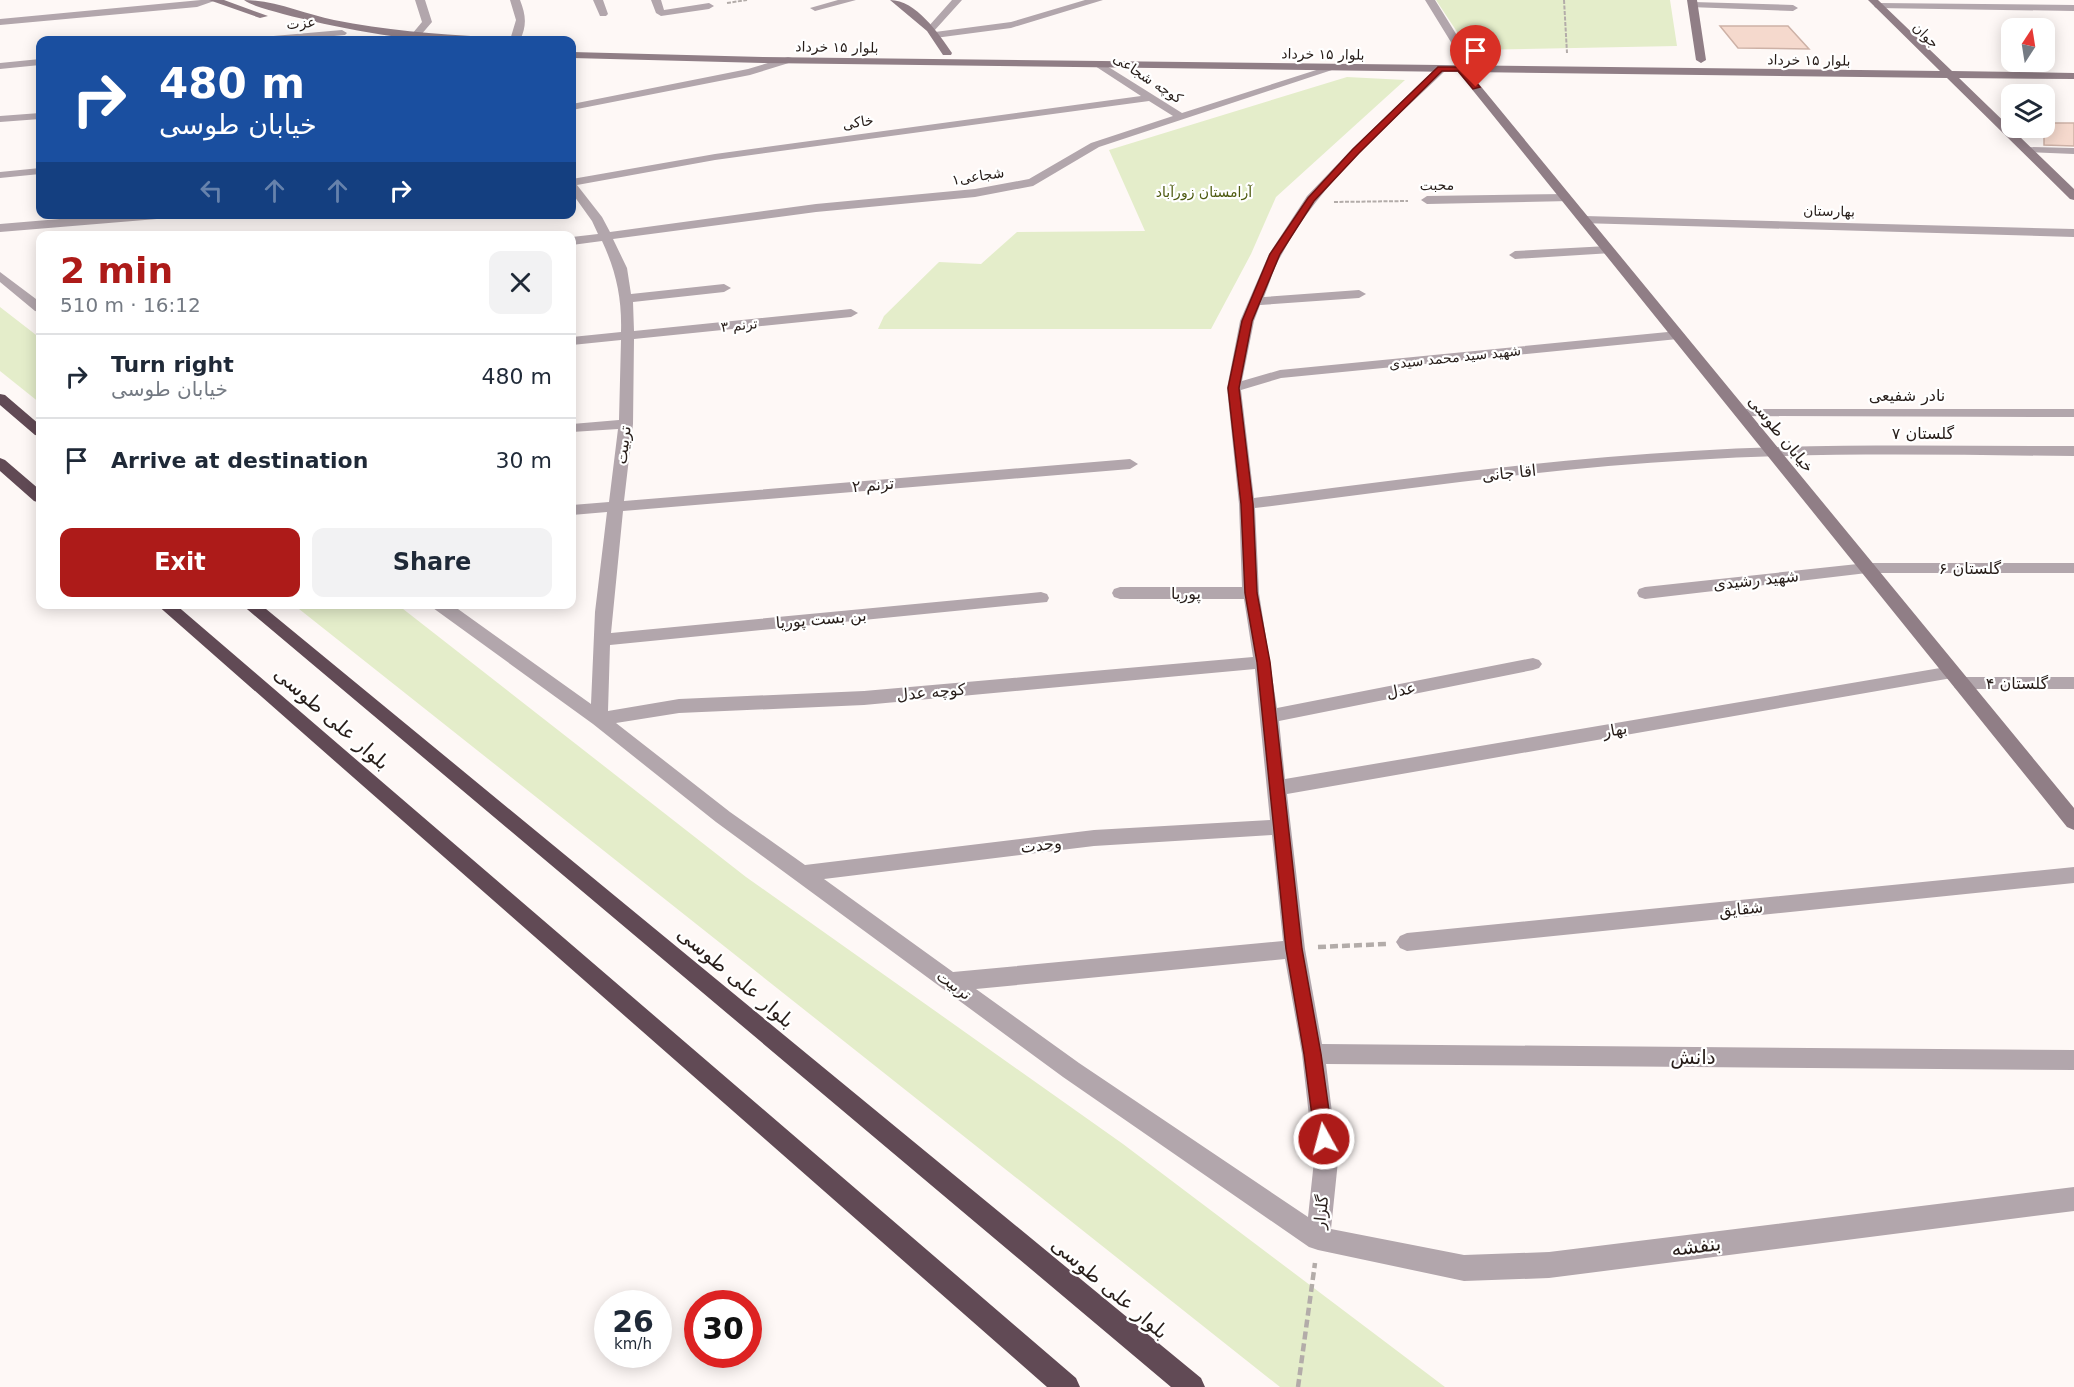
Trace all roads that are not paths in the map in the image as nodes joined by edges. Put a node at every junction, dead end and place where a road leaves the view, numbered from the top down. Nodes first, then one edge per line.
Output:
1 (213, 0) edge
2 (249, 0) edge
3 (420, 0) edge
4 (515, 0) edge
5 (598, 0) edge
6 (656, 0) edge
7 (851, 0) edge
8 (895, 0) edge
9 (957, 0) edge
10 (1098, 0) edge
11 (1430, 0) edge
12 (1693, 3) edge
13 (1876, 3) edge
14 (709, 6) dead end
15 (815, 8) dead end
16 (1793, 8) dead end
17 (2074, 8) edge
18 (603, 14) dead end
19 (0, 22) edge
20 (933, 32) junction
21 (342, 33) junction
22 (417, 34) junction
23 (308, 36) edge
24 (362, 36) edge
25 (440, 36) edge
26 (517, 36) edge
27 (576, 46) edge
28 (947, 53) junction
29 (576, 55) edge
30 (1043, 59) junction
31 (788, 60) junction
32 (1701, 60) junction
33 (36, 62) edge
34 (1463, 63) junction
35 (1935, 63) junction
36 (1959, 63) dead end
37 (1982, 63) dead end
38 (1099, 64) junction
39 (1993, 64) dead end
40 (0, 66) edge
41 (1336, 67) junction
42 (1440, 69) junction
43 (1948, 74) junction
44 (2074, 76) edge
45 (1149, 98) junction
46 (576, 106) edge
47 (36, 116) edge
48 (1181, 117) junction
49 (0, 119) edge
50 (2027, 150) junction
51 (2074, 151) edge
52 (36, 171) edge
53 (0, 175) edge
54 (576, 183) edge
55 (576, 190) edge
56 (2074, 196) edge
57 (1566, 198) junction
58 (1427, 200) road end
59 (109, 219) edge
60 (1584, 220) junction
61 (0, 228) edge
62 (2074, 232) edge
63 (606, 237) junction
64 (576, 241) edge
65 (1608, 250) junction
66 (1515, 255) dead end
67 (0, 276) edge
68 (724, 288) dead end
69 (1359, 294) dead end
70 (626, 298) junction
71 (1256, 301) junction
72 (36, 305) edge
73 (851, 314) dead end
74 (1678, 335) junction
75 (627, 337) junction
76 (576, 341) edge
77 (1234, 388) junction
78 (0, 398) edge
79 (1741, 413) junction
80 (2072, 413) dead end
81 (626, 424) junction
82 (36, 429) edge
83 (576, 429) edge
84 (1772, 451) junction
85 (2074, 451) edge
86 (0, 463) edge
87 (1130, 464) dead end
88 (36, 494) edge
89 (1247, 504) junction
90 (616, 505) junction
91 (576, 510) edge
92 (1867, 568) junction
93 (2074, 568) edge
94 (1251, 593) junction
95 (1645, 593) dead end
96 (1120, 594) dead end
97 (1041, 598) dead end
98 (170, 609) edge
99 (255, 609) edge
100 (446, 609) edge
101 (602, 639) junction
102 (1263, 662) junction
103 (1533, 664) dead end
104 (1956, 678) junction
105 (2074, 683) edge
106 (1269, 716) junction
107 (598, 719) junction
108 (1277, 788) junction
109 (2074, 822) edge
110 (1281, 827) junction
111 (801, 874) junction
112 (2074, 875) edge
113 (1407, 942) road end
114 (1294, 949) junction
115 (950, 982) junction
116 (1313, 1054) junction
117 (2074, 1060) edge
118 (2074, 1199) edge
119 (1318, 1238) junction
120 (1067, 1387) edge
121 (1192, 1387) edge

1 - 19 street
1 - 21 main road
2 - 22 main road
3 - 22 street
4 - 26 street
5 - 18 street
6 - 14 street
7 - 15 street
8 - 20 main road
9 - 20 street
10 - 20 street
11 - 34 street
12 - 16 street
12 - 32 main road
13 - 17 street
13 - 35 main road, جوان
20 - 28 main road
21 - 23 street, عزت
21 - 24 main road
22 - 25 main road
27 - 28 main road, بلوار ۱۵ خرداد
28 - 30 main road, بلوار ۱۵ خرداد
29 - 31 main road, بلوار ۱۵ خرداد
30 - 31 main road, بلوار ۱۵ خرداد
30 - 34 main road, بلوار ۱۵ خرداد
30 - 38 main road, بلوار ۱۵ خرداد
31 - 46 street
32 - 34 main road, بلوار ۱۵ خرداد
32 - 35 main road, بلوار ۱۵ خرداد
33 - 40 street
34 - 42 main road, بلوار ۱۵ خرداد
34 - 43 main road, بلوار ۱۵ خرداد
34 - 57 main road, خیابان طوسی
35 - 36 main road, بلوار ۱۵ خرداد
35 - 43 main road, جوان
37 - 39 main road
38 - 41 main road, بلوار ۱۵ خرداد
38 - 45 street, کوچه شجاعی
41 - 42 main road, بلوار ۱۵ خرداد
41 - 48 street, شجاعی۱
42 - 71 street, گلزار
43 - 44 main road, بلوار ۱۵ خرداد
43 - 50 main road, جوان
45 - 48 street, کوچه شجاعی
45 - 54 street, خاکی
47 - 49 street
48 - 63 street, شجاعی۱
50 - 51 street
50 - 56 main road, جوان
52 - 53 street
55 - 63 street, تربیت
57 - 58 street, محبت
57 - 60 main road, خیابان طوسی
59 - 61 street
60 - 62 street, بهارستان
60 - 65 main road, خیابان طوسی
63 - 64 street, شجاعی۱
63 - 70 street, تربیت
65 - 66 street
65 - 74 main road, خیابان طوسی
67 - 72 street
68 - 70 street
69 - 71 street
70 - 75 street, تربیت
71 - 77 street, گلزار
73 - 75 street, ترنم ۳
74 - 77 street, شهید سید محمد سیدی
74 - 79 main road, خیابان طوسی
75 - 76 street, ترنم ۳
75 - 81 street, تربیت
77 - 89 street, گلزار
78 - 82 highway
79 - 80 street, نادر شفیعی
79 - 84 main road, خیابان طوسی
81 - 83 street
81 - 90 street, تربیت
84 - 85 street, گلستان ۷
84 - 89 street, اقا جانی
84 - 92 main road, خیابان طوسی
86 - 88 highway
87 - 90 street, ترنم ۲
89 - 94 street, گلزار
90 - 91 street, ترنم ۲
90 - 101 street, تربیت
92 - 93 street, گلستان ۶
92 - 95 street, شهید رشیدی
92 - 104 main road, خیابان طوسی
94 - 96 street, پوریا
94 - 102 street, گلزار
97 - 101 street, بن بست پوریا
98 - 120 highway, بلوار علی طوسی
99 - 121 highway, بلوار علی طوسی
100 - 107 street, تربیت
101 - 107 street, تربیت
102 - 106 street, گلزار
102 - 107 street, کوچه عدل
103 - 106 street, عدل
104 - 105 street, گلستان ۴
104 - 108 street, بهار
104 - 109 main road, خیابان طوسی
106 - 108 street, گلزار
107 - 111 street, تربیت
108 - 110 street, گلزار
110 - 111 street, وحدت
110 - 114 street, گلزار
111 - 115 street, تربیت
112 - 113 street, شقایق
114 - 115 street
114 - 116 street, گلزار
115 - 119 street, تربیت
116 - 117 street, دانش
116 - 119 street, گلزار
118 - 119 street, بنفشه

